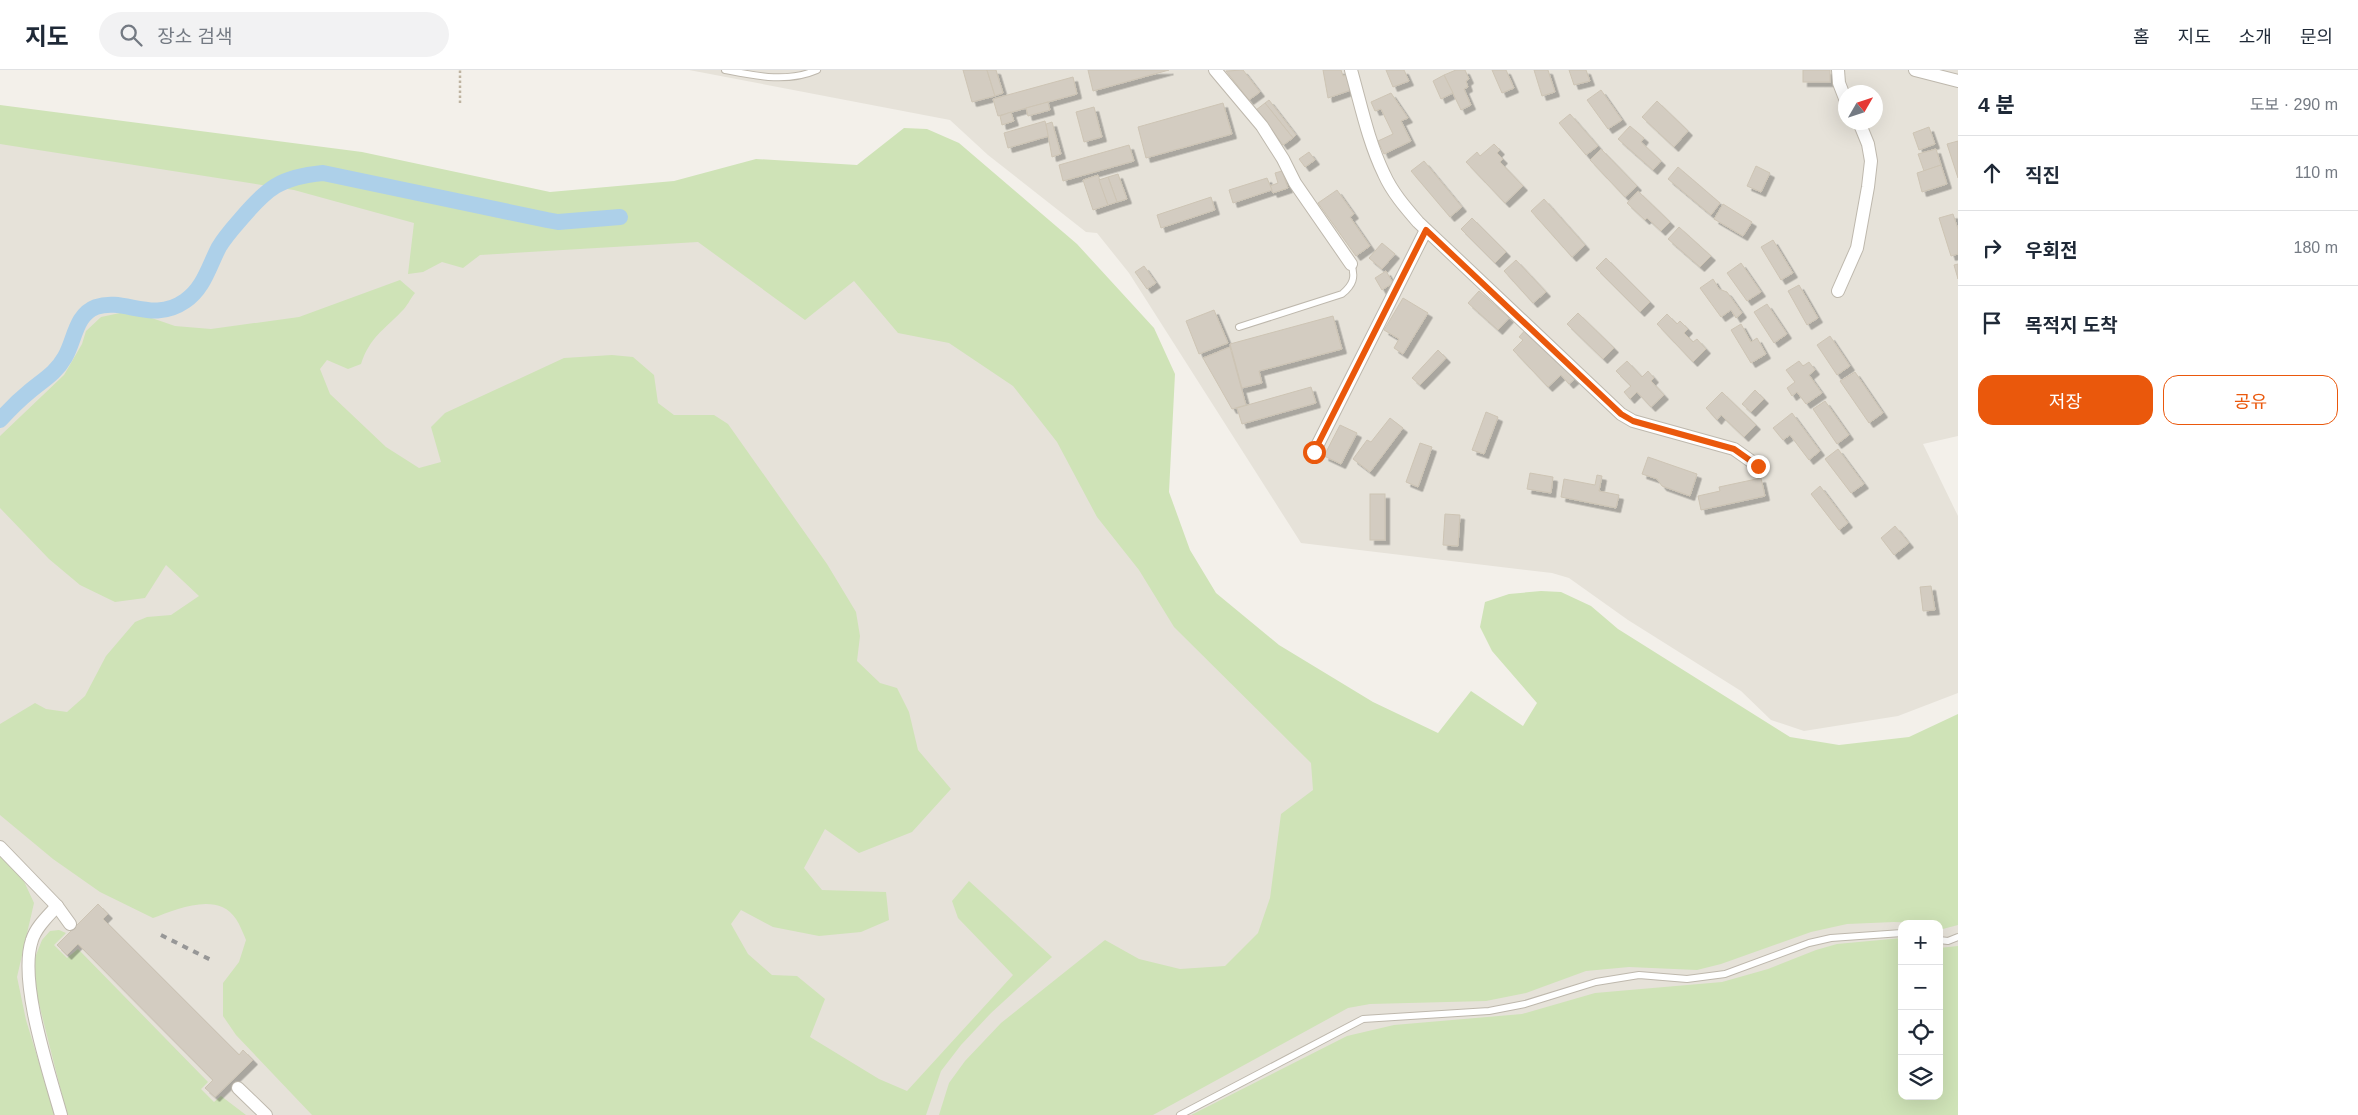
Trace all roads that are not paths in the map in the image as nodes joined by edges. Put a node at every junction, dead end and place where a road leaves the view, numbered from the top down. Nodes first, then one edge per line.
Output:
1 (726, 70) edge
2 (817, 70) edge
3 (1216, 70) edge
4 (1351, 70) edge
5 (1838, 70) edge
6 (1915, 70) edge
7 (1958, 81) edge
8 (1839, 85) edge
9 (1862, 130) edge
10 (1426, 230) junction
11 (1350, 264) joint
12 (1838, 291) dead end
13 (1239, 328) dead end
14 (1314, 452) dead end
15 (1758, 466) dead end
16 (0, 847) edge
17 (57, 906) junction
18 (70, 924) dead end
19 (1898, 933) edge
20 (1958, 937) edge
21 (1943, 940) edge
22 (238, 1088) dead end
23 (61, 1115) edge
24 (266, 1115) edge
25 (1180, 1115) edge

1 - 2 lane
3 - 11 street
4 - 10 street
5 - 8 street
6 - 7 street
9 - 12 street
10 - 14 street
10 - 15 street
11 - 13 lane
16 - 17 street
17 - 18 street
17 - 23 street
19 - 25 lane
20 - 21 lane
22 - 24 street

